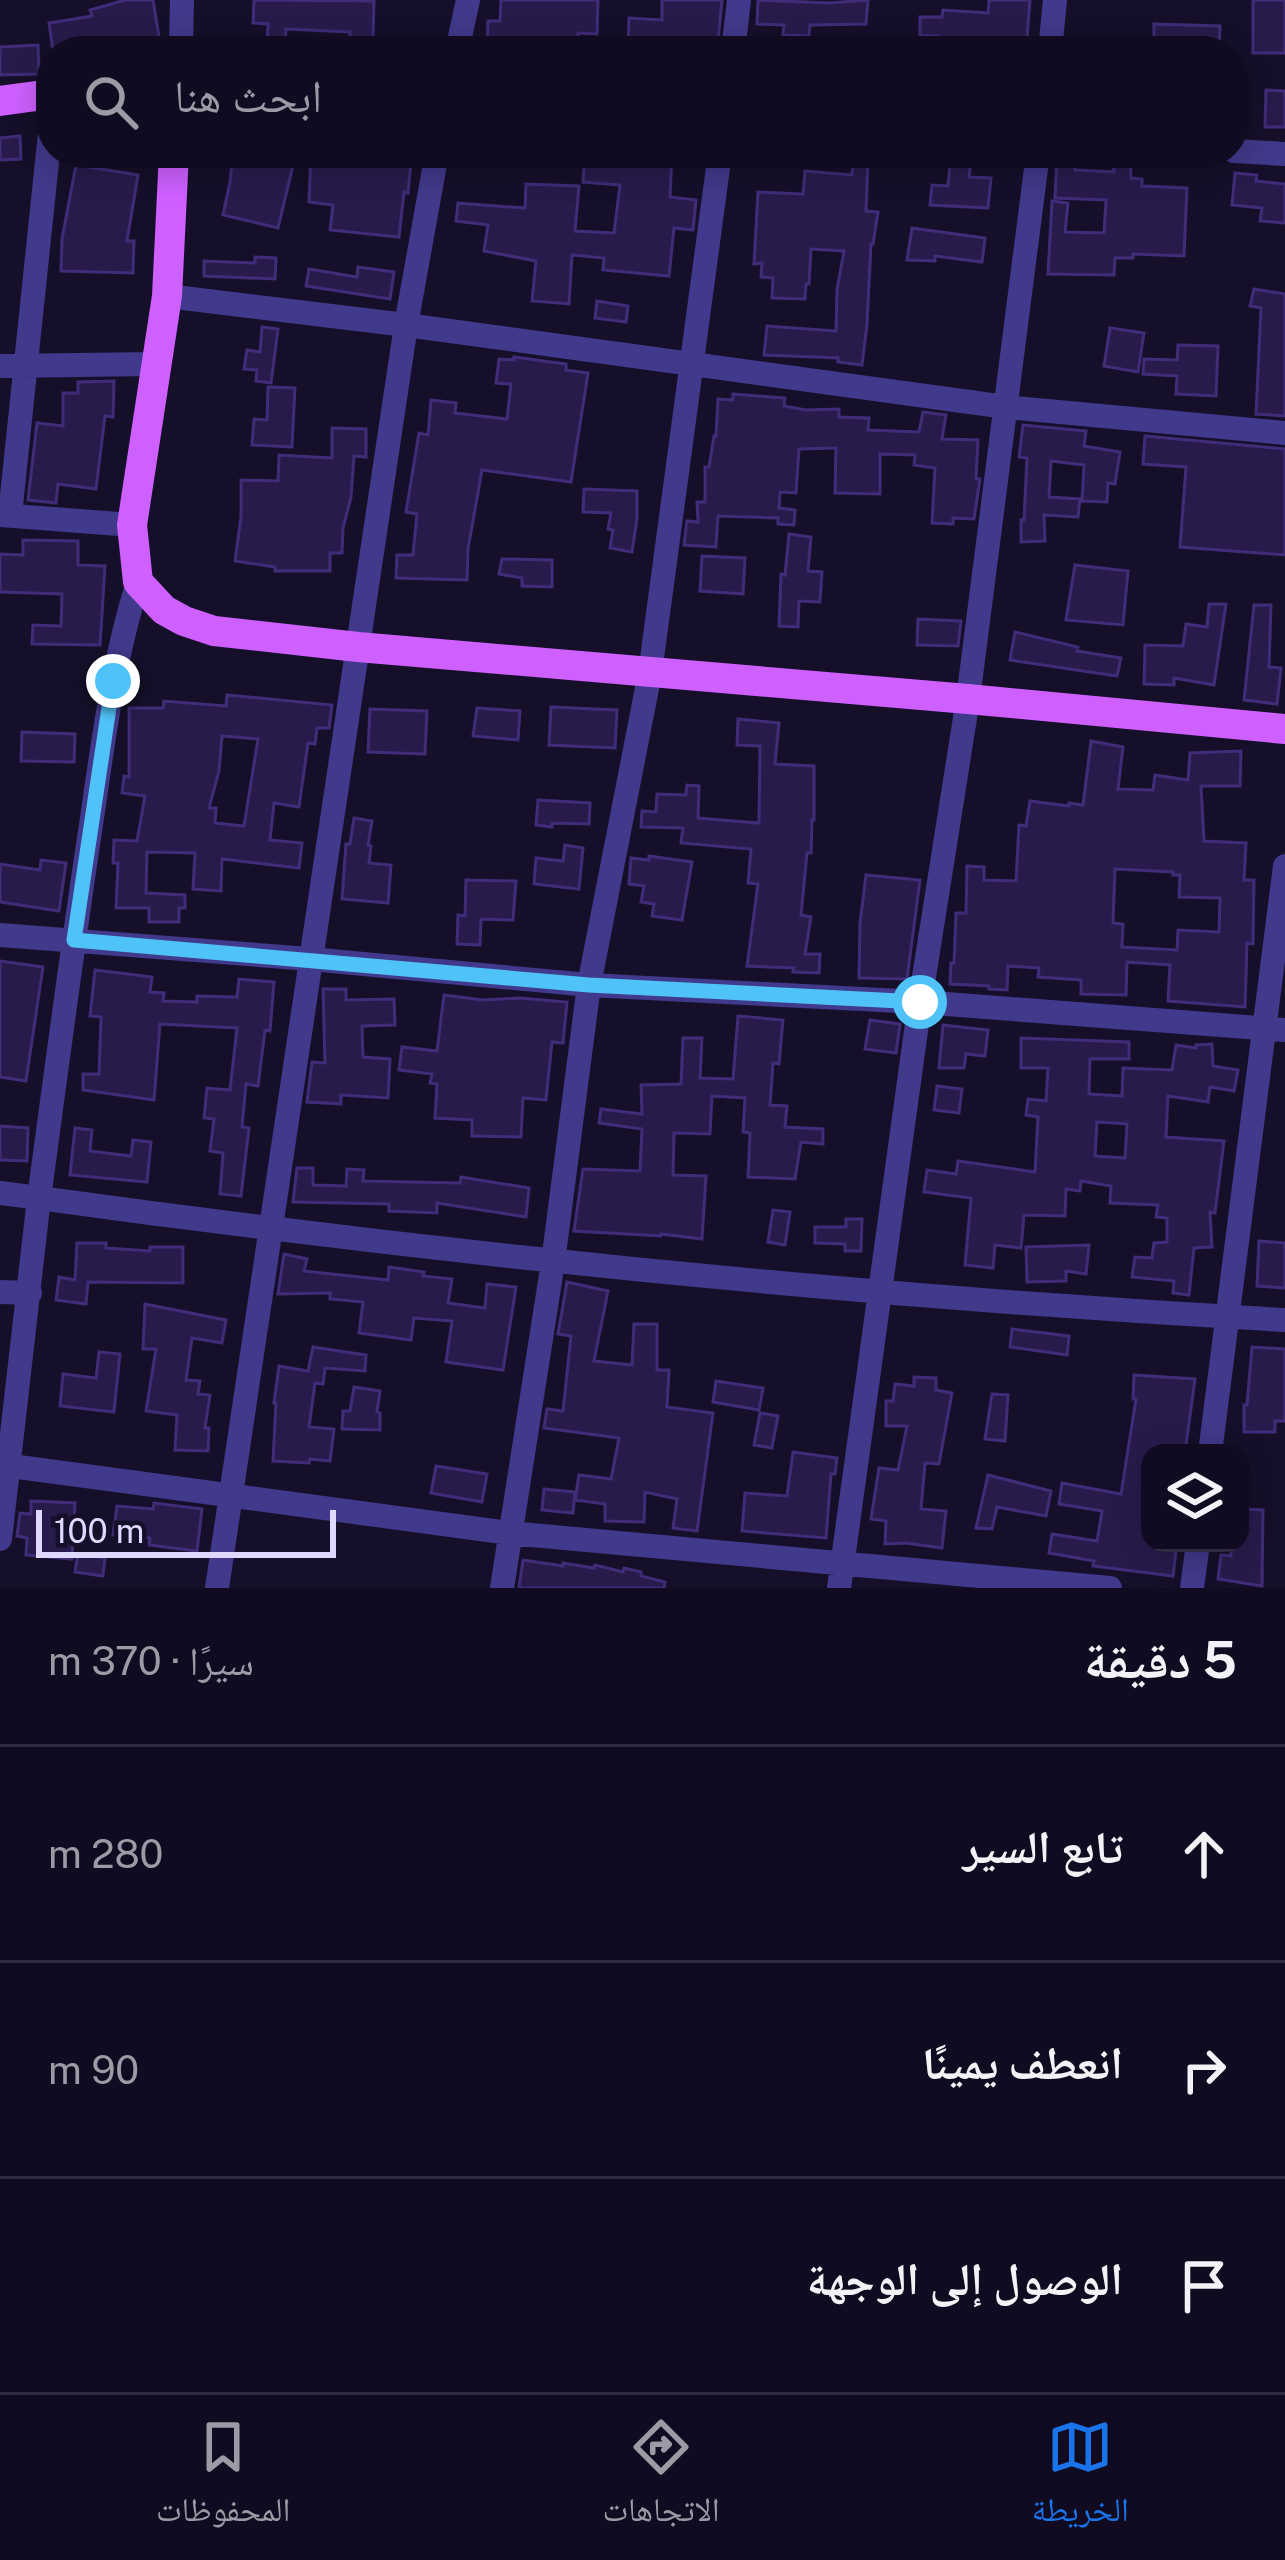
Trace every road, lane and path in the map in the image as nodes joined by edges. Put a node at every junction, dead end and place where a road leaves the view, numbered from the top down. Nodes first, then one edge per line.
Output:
1 (182, 0) edge
2 (468, 0) edge
3 (739, 0) edge
4 (1055, 0) edge
5 (181, 36) edge
6 (460, 36) edge
7 (735, 36) edge
8 (1051, 36) edge
9 (36, 96) edge
10 (0, 101) edge
11 (1249, 152) edge
12 (1285, 154) edge
13 (44, 168) edge
14 (173, 168) edge
15 (434, 168) edge
16 (718, 168) edge
17 (1036, 168) edge
18 (167, 296) junction
19 (406, 325) junction
20 (693, 363) junction
21 (156, 364) junction
22 (13, 366) edge
23 (1006, 407) junction
24 (1285, 433) edge
25 (5, 515) edge
26 (132, 525) junction
27 (138, 582) junction
28 (358, 647) junction
29 (650, 674) junction
30 (968, 698) junction
31 (1285, 729) edge
32 (1285, 866) edge
33 (0, 935) edge
34 (74, 940) junction
35 (310, 959) junction
36 (589, 985) junction
37 (920, 1002) junction
38 (1275, 1030) edge
39 (0, 1193) edge
40 (40, 1198) junction
41 (272, 1230) junction
42 (553, 1262) junction
43 (879, 1290) junction
44 (0, 1292) edge
45 (30, 1293) junction
46 (1228, 1316) junction
47 (1285, 1320) edge
48 (1211, 1444) edge
49 (10, 1466) junction
50 (233, 1494) junction
51 (510, 1533) junction
52 (0, 1539) edge
53 (1197, 1552) edge
54 (841, 1576) edge
55 (218, 1588) edge
56 (502, 1588) edge
57 (1110, 1588) edge
58 (1192, 1588) edge

1 - 5 street
2 - 6 street
3 - 7 street
4 - 8 street
9 - 10 main road
11 - 12 street
13 - 22 street
14 - 18 main road
15 - 19 street
16 - 20 street
17 - 23 street
18 - 19 street
18 - 21 main road
19 - 20 street
19 - 28 street
20 - 23 street
20 - 29 street
21 - 22 street
21 - 26 main road
22 - 25 street
23 - 24 street
23 - 30 street
25 - 26 street
26 - 27 main road
27 - 28 main road
27 - 34 street
28 - 29 main road
28 - 35 street
29 - 30 main road
29 - 36 street
30 - 31 main road
30 - 37 street
32 - 38 street
33 - 34 street
34 - 35 street
34 - 40 street
35 - 36 street
35 - 41 street
36 - 37 street
36 - 42 street
37 - 38 street
37 - 43 street
38 - 46 street
39 - 40 street
40 - 41 street
40 - 45 street
41 - 42 street
41 - 50 street
42 - 43 street
42 - 51 street
43 - 46 street
43 - 54 street
44 - 45 street
45 - 49 street
46 - 47 street
46 - 48 street
49 - 50 street
49 - 52 street
50 - 51 street
50 - 55 street
51 - 54 street
51 - 56 street
53 - 58 street
54 - 57 street

